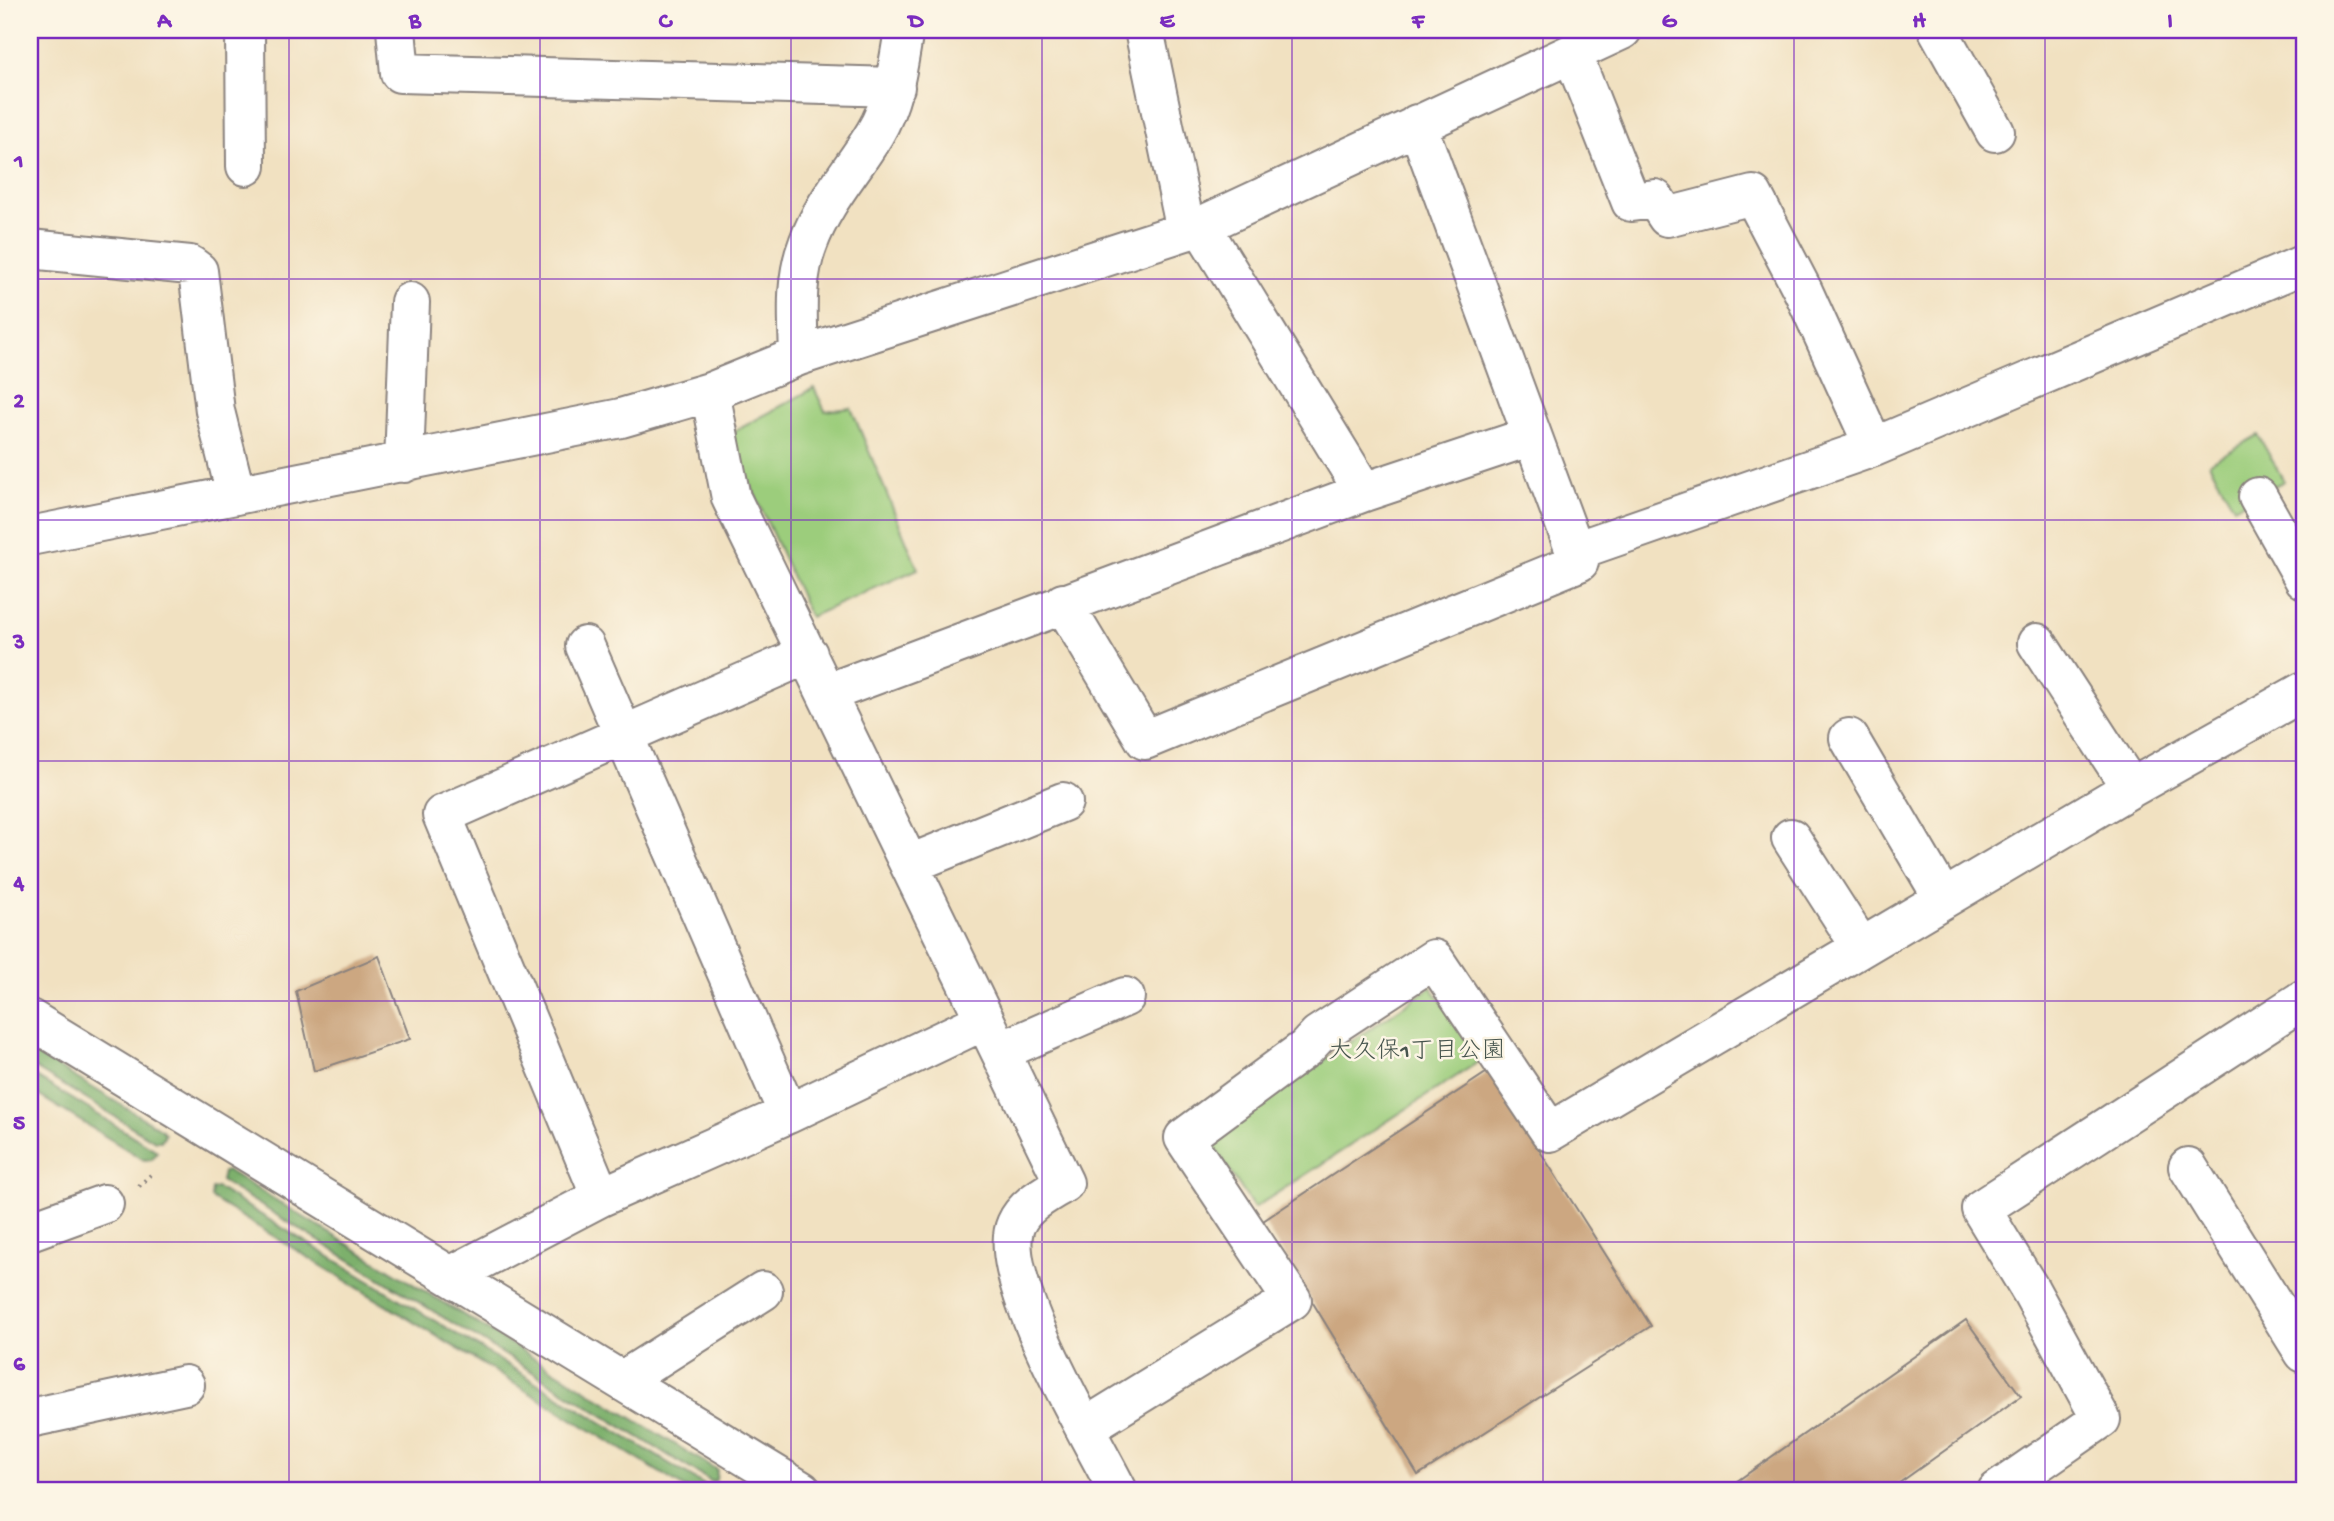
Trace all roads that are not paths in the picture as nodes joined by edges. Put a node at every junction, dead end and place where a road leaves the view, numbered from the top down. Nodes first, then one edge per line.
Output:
1 (245, 30) edge
2 (396, 30) edge
3 (904, 30) edge
4 (1144, 30) edge
5 (1622, 30) edge
6 (1938, 30) edge
7 (1572, 53) junction
8 (895, 87) junction
9 (1417, 124) junction
10 (1994, 132) dead end
11 (246, 166) dead end
12 (1194, 228) junction
13 (30, 249) edge
14 (2304, 264) edge
15 (410, 302) dead end
16 (799, 356) junction
17 (710, 392) junction
18 (1532, 436) junction
19 (1874, 447) junction
20 (404, 463) junction
21 (1364, 492) junction
22 (236, 495) junction
23 (2258, 497) dead end
24 (30, 536) edge
25 (1575, 551) junction
26 (2304, 579) edge
27 (1063, 603) junction
28 (2037, 643) dead end
29 (585, 646) dead end
30 (808, 654) junction
31 (2304, 691) edge
32 (827, 693) junction
33 (622, 734) junction
34 (1849, 738) dead end
35 (2131, 788) junction
36 (1063, 802) dead end
37 (1791, 838) dead end
38 (910, 864) junction
39 (1943, 898) junction
40 (1861, 947) junction
41 (1125, 997) dead end
42 (2304, 999) edge
43 (30, 1019) edge
44 (993, 1036) junction
45 (788, 1114) junction
46 (2188, 1167) dead end
47 (601, 1197) junction
48 (104, 1204) dead end
49 (30, 1231) edge
50 (452, 1275) junction
51 (763, 1292) dead end
52 (2298, 1329) edge
53 (623, 1381) junction
54 (185, 1385) dead end
55 (30, 1418) edge
56 (1086, 1427) junction
57 (803, 1491) edge
58 (1118, 1491) edge
59 (1997, 1491) edge

1 - 11 street
2 - 8 street
3 - 8 street
4 - 12 street
5 - 7 street
6 - 10 street
7 - 9 street
7 - 19 street
8 - 16 street
9 - 12 street
9 - 18 street
12 - 16 street
12 - 21 street
13 - 22 street
14 - 19 street
15 - 20 street
16 - 17 street
17 - 20 street
17 - 30 street
18 - 21 street
18 - 25 street
19 - 25 street
20 - 22 street
21 - 27 street
22 - 24 street
23 - 26 street
25 - 27 street
27 - 32 street
28 - 35 street
29 - 33 street
30 - 32 street
30 - 33 street
31 - 35 street
32 - 38 street
33 - 45 street
33 - 47 street
34 - 39 street
35 - 39 street
36 - 38 street
37 - 40 street
38 - 44 street
39 - 40 street
40 - 56 street
41 - 44 street
42 - 59 street
43 - 50 street
44 - 45 street
44 - 56 street
45 - 47 street
46 - 52 street
47 - 50 street
48 - 49 street
50 - 53 street
51 - 53 street
53 - 57 street
54 - 55 street
56 - 58 street

